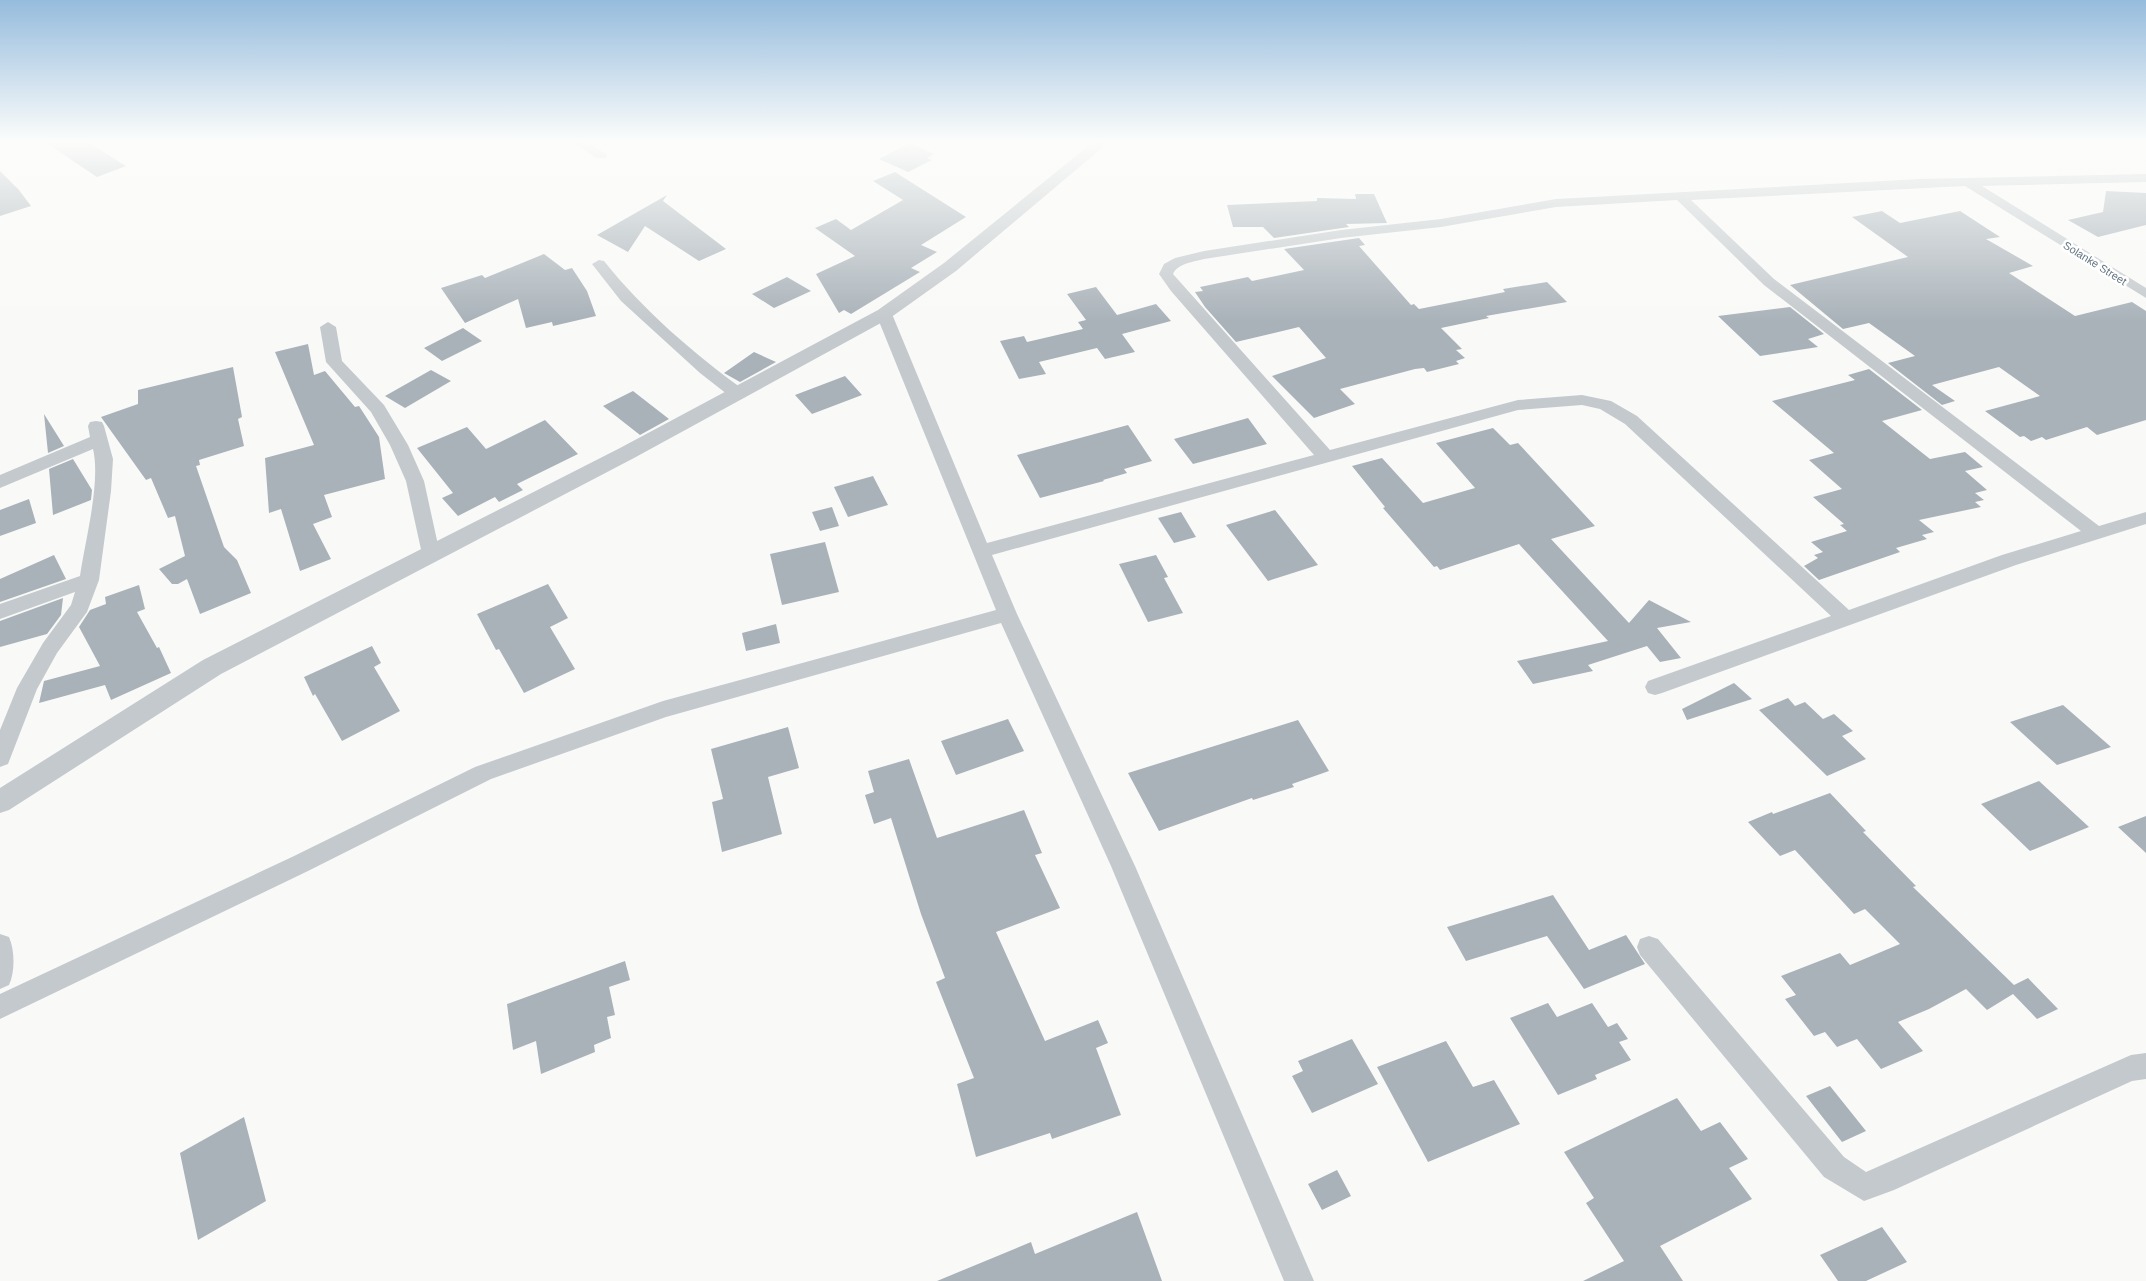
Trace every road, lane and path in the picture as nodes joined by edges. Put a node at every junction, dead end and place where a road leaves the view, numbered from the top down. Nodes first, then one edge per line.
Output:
1 (1029, 202) edge
2 (1581, 202) edge
3 (1686, 202) edge
4 (2000, 202) edge
5 (599, 264) dead end
6 (2146, 294) edge
7 (884, 314) junction
8 (328, 327) dead end
9 (738, 394) junction
10 (1327, 458) junction
11 (0, 482) edge
12 (2146, 518) edge
13 (2096, 533) junction
14 (981, 550) junction
15 (431, 554) junction
16 (89, 580) junction
17 (0, 612) edge
18 (1008, 614) junction
19 (1846, 619) junction
20 (1655, 687) dead end
21 (0, 758) edge
22 (0, 802) edge
23 (0, 945) edge
24 (1649, 946) dead end
25 (0, 977) edge
26 (0, 1007) edge
27 (2146, 1066) edge
28 (1299, 1281) edge

1 - 7 street
2 - 10 street
3 - 13 street
4 - 6 street, Solanke Street
5 - 9 street
7 - 9 street
7 - 14 street
8 - 15 street
9 - 15 street
10 - 14 street
10 - 19 street
11 - 16 street
12 - 13 street
13 - 19 street
14 - 18 street
15 - 22 street
16 - 17 street
16 - 21 street
18 - 26 street
18 - 28 street
19 - 20 street
23 - 25 street
24 - 27 street

